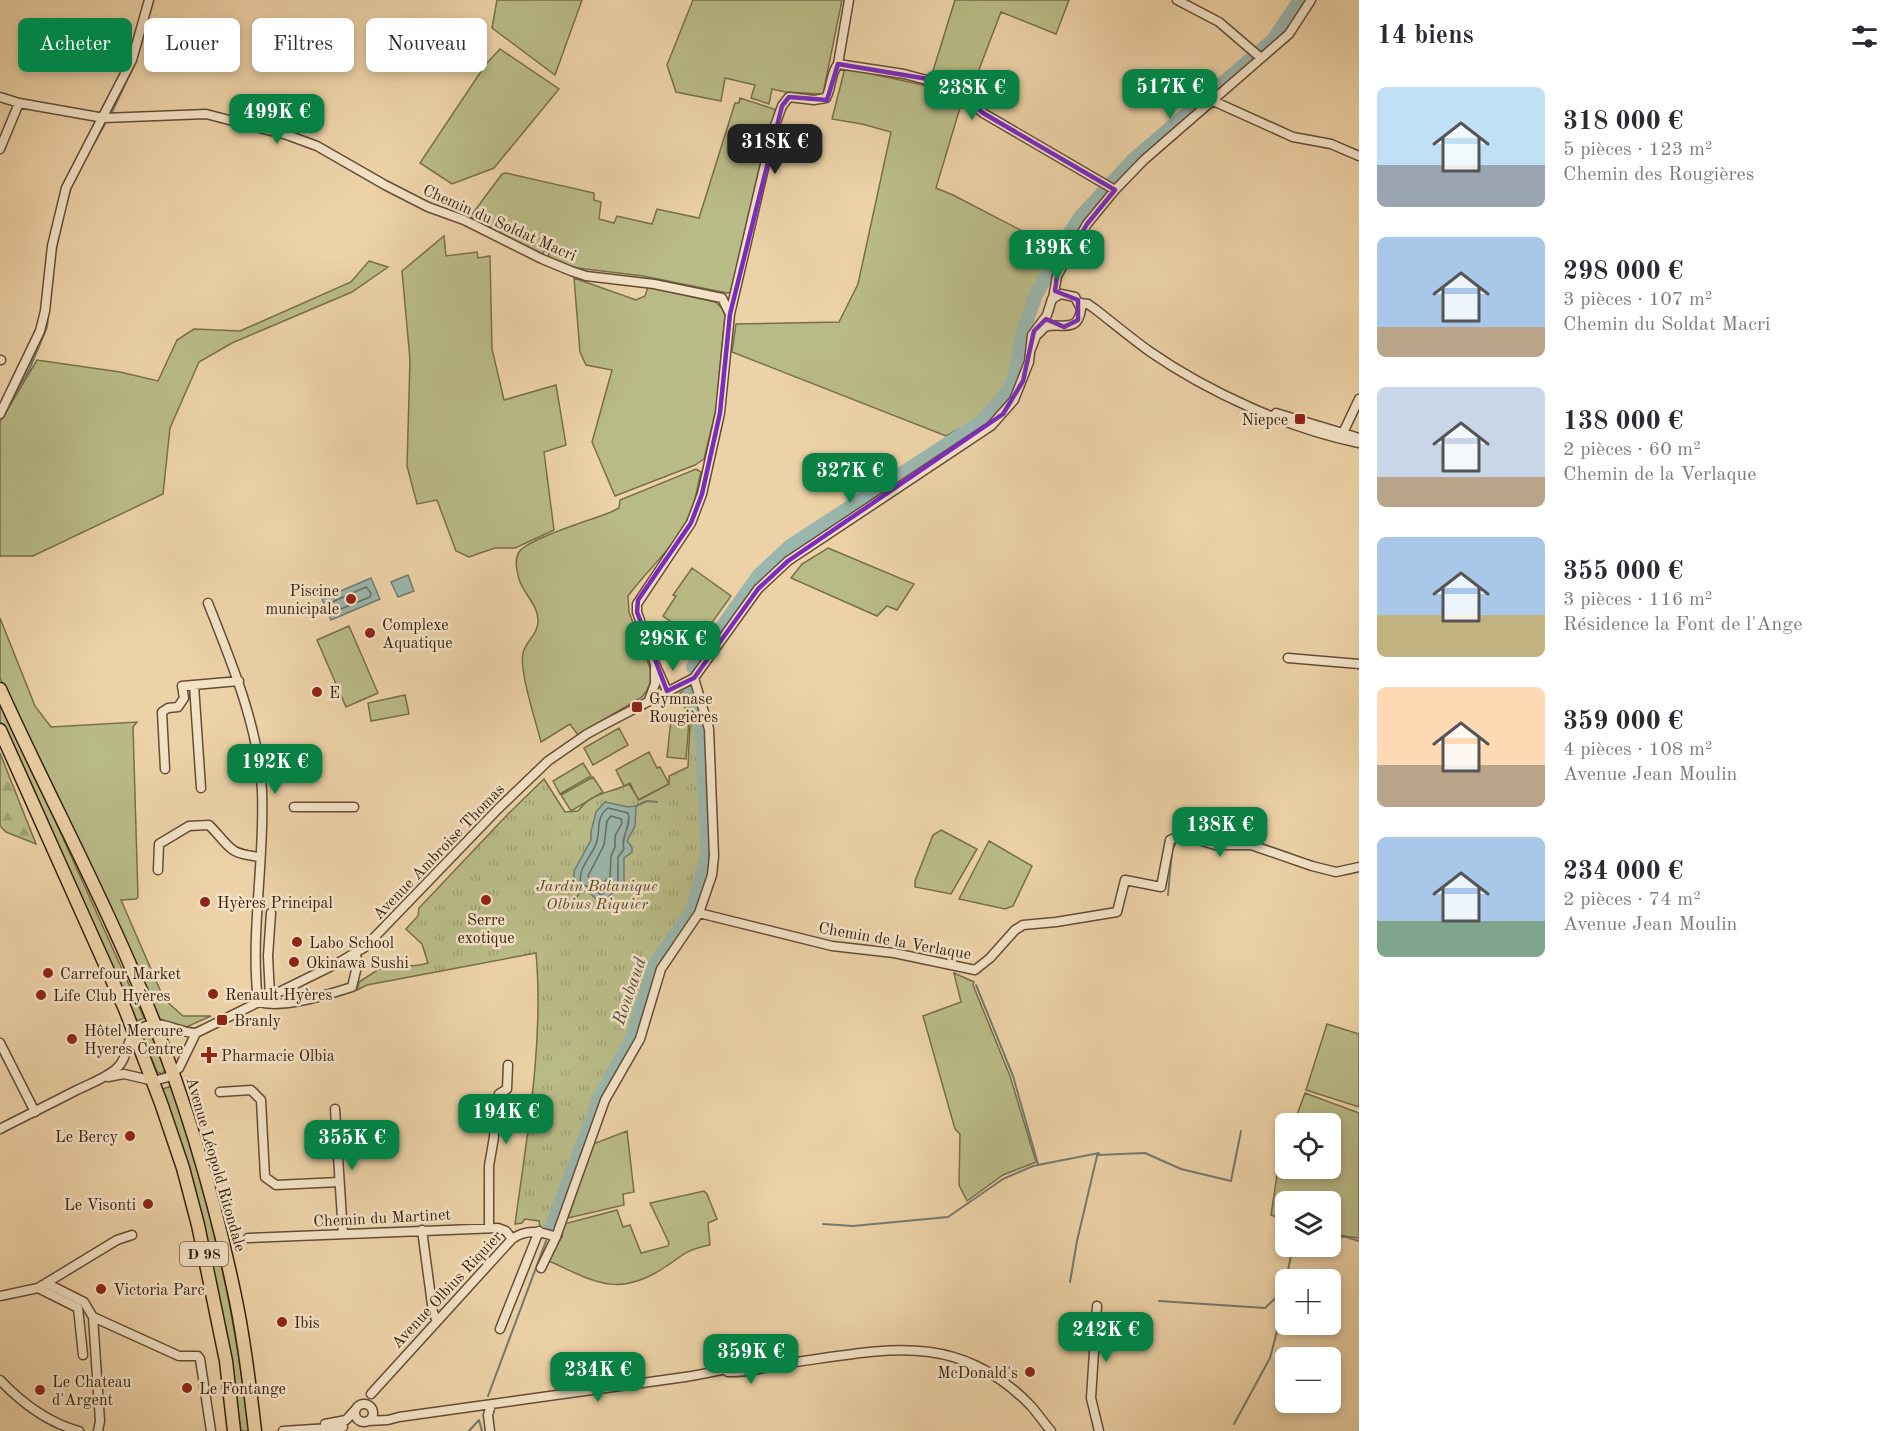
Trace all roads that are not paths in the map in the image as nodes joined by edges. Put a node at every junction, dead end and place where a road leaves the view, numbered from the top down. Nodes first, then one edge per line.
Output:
1 (148, 0) edge
2 (849, 0) edge
3 (1177, 0) edge
4 (1311, 0) edge
5 (1261, 58) junction
6 (838, 64) junction
7 (0, 97) edge
8 (1211, 100) junction
9 (19, 103) junction
10 (104, 118) junction
11 (0, 149) edge
12 (1359, 156) edge
13 (1114, 189) junction
14 (1063, 265) junction
15 (1071, 294) junction
16 (1053, 298) junction
17 (1080, 303) junction
18 (1048, 311) junction
19 (730, 314) junction
20 (1079, 318) junction
21 (1108, 320) junction
22 (1059, 326) junction
23 (1031, 349) junction
24 (0, 393) edge
25 (10, 395) junction
26 (1359, 399) edge
27 (0, 414) edge
28 (1342, 435) junction
29 (1359, 438) edge
30 (1359, 443) edge
31 (207, 603) dead end
32 (1288, 658) dead end
33 (1359, 663) edge
34 (655, 664) junction
35 (693, 678) junction
36 (239, 681) junction
37 (655, 684) junction
38 (194, 685) junction
39 (0, 689) edge
40 (665, 693) junction
41 (649, 700) junction
42 (0, 730) edge
43 (165, 769) dead end
44 (201, 788) dead end
45 (294, 807) dead end
46 (354, 807) dead end
47 (260, 856) junction
48 (1359, 867) edge
49 (158, 870) dead end
50 (271, 913) dead end
51 (699, 913) junction
52 (355, 953) junction
53 (270, 996) junction
54 (258, 1002) junction
55 (154, 1024) junction
56 (135, 1031) junction
57 (196, 1033) junction
58 (0, 1043) edge
59 (508, 1065) dead end
60 (173, 1074) junction
61 (99, 1079) junction
62 (154, 1081) junction
63 (220, 1092) dead end
64 (335, 1109) dead end
65 (34, 1112) junction
66 (0, 1129) edge
67 (339, 1182) junction
68 (489, 1228) junction
69 (422, 1230) junction
70 (539, 1231) junction
71 (343, 1234) junction
72 (132, 1235) dead end
73 (556, 1237) junction
74 (248, 1238) dead end
75 (512, 1239) junction
76 (542, 1268) dead end
77 (42, 1286) junction
78 (0, 1296) edge
79 (1097, 1306) dead end
80 (93, 1317) junction
81 (437, 1321) junction
82 (500, 1329) dead end
83 (83, 1355) dead end
84 (2, 1385) edge
85 (371, 1394) dead end
86 (491, 1405) junction
87 (371, 1407) junction
88 (356, 1410) junction
89 (399, 1417) junction
90 (365, 1421) junction
91 (1097, 1428) edge
92 (305, 1429) junction
93 (340, 1429) edge
94 (1049, 1429) edge
95 (79, 1431) edge
96 (98, 1431) edge
97 (211, 1431) edge
98 (234, 1431) edge
99 (255, 1431) edge
100 (283, 1431) edge
101 (490, 1431) edge

1 - 10 street
2 - 6 street
3 - 5 street
4 - 5 street
5 - 8 street
6 - 13 street
6 - 19 street
7 - 9 street, Chemin du Soldat Macri
8 - 12 street
8 - 13 street
9 - 10 street, Chemin du Soldat Macri
9 - 11 street
10 - 19 street, Chemin du Soldat Macri
10 - 25 street
13 - 14 street
14 - 15 street
14 - 16 street
15 - 16 street
15 - 17 street
16 - 18 street
17 - 20 street
17 - 21 street
18 - 22 street
18 - 23 street
19 - 34 street
20 - 21 street
20 - 22 street
21 - 28 street
22 - 23 street
23 - 35 street
24 - 25 street
25 - 27 street
26 - 28 street
28 - 29 street
28 - 30 street
31 - 36 street
32 - 33 street
34 - 37 street
34 - 40 street
35 - 40 street, Avenue Ambroise Thomas
35 - 51 street
36 - 38 street
36 - 47 street
37 - 40 street
37 - 41 street
38 - 43 street
38 - 44 street
39 - 55 highway, Avenue Léopold Ritondale / D 98
40 - 41 street, Avenue Ambroise Thomas
41 - 52 street, Avenue Ambroise Thomas
42 - 56 highway, Avenue Léopold Ritondale / D 98
45 - 46 street
47 - 49 street
47 - 54 street
48 - 51 street, Chemin de la Verlaque
50 - 53 street
51 - 73 street
52 - 53 street, Avenue Ambroise Thomas
52 - 54 street
53 - 54 street, Avenue Ambroise Thomas
54 - 57 street, Avenue Ambroise Thomas
55 - 56 street
55 - 57 street
55 - 60 highway, Avenue Léopold Ritondale / D 98
56 - 61 street
56 - 62 highway, Avenue Léopold Ritondale / D 98
57 - 60 street
58 - 65 street
59 - 68 street
60 - 62 street
60 - 99 highway, Avenue Léopold Ritondale / D 98
61 - 62 street
61 - 65 street
62 - 98 highway, Avenue Léopold Ritondale / D 98
63 - 67 street
64 - 67 street
65 - 66 street
67 - 71 street
68 - 69 street, Chemin du Martinet
68 - 75 street, Chemin du Martinet
69 - 71 street, Chemin du Martinet
69 - 81 street
70 - 73 street
70 - 75 street, Avenue Olbius Riquier
70 - 82 street
71 - 74 street, Chemin du Martinet
72 - 77 street
73 - 76 street
75 - 81 street, Avenue Olbius Riquier
77 - 78 street
77 - 80 street
77 - 83 street
79 - 91 street
80 - 96 street
80 - 97 street
81 - 85 street, Avenue Olbius Riquier
84 - 95 street
86 - 89 street
86 - 94 street
86 - 101 street
87 - 88 street
87 - 89 street
87 - 90 street
88 - 90 street
88 - 92 street
89 - 90 street
90 - 93 street
92 - 93 street
92 - 100 street

